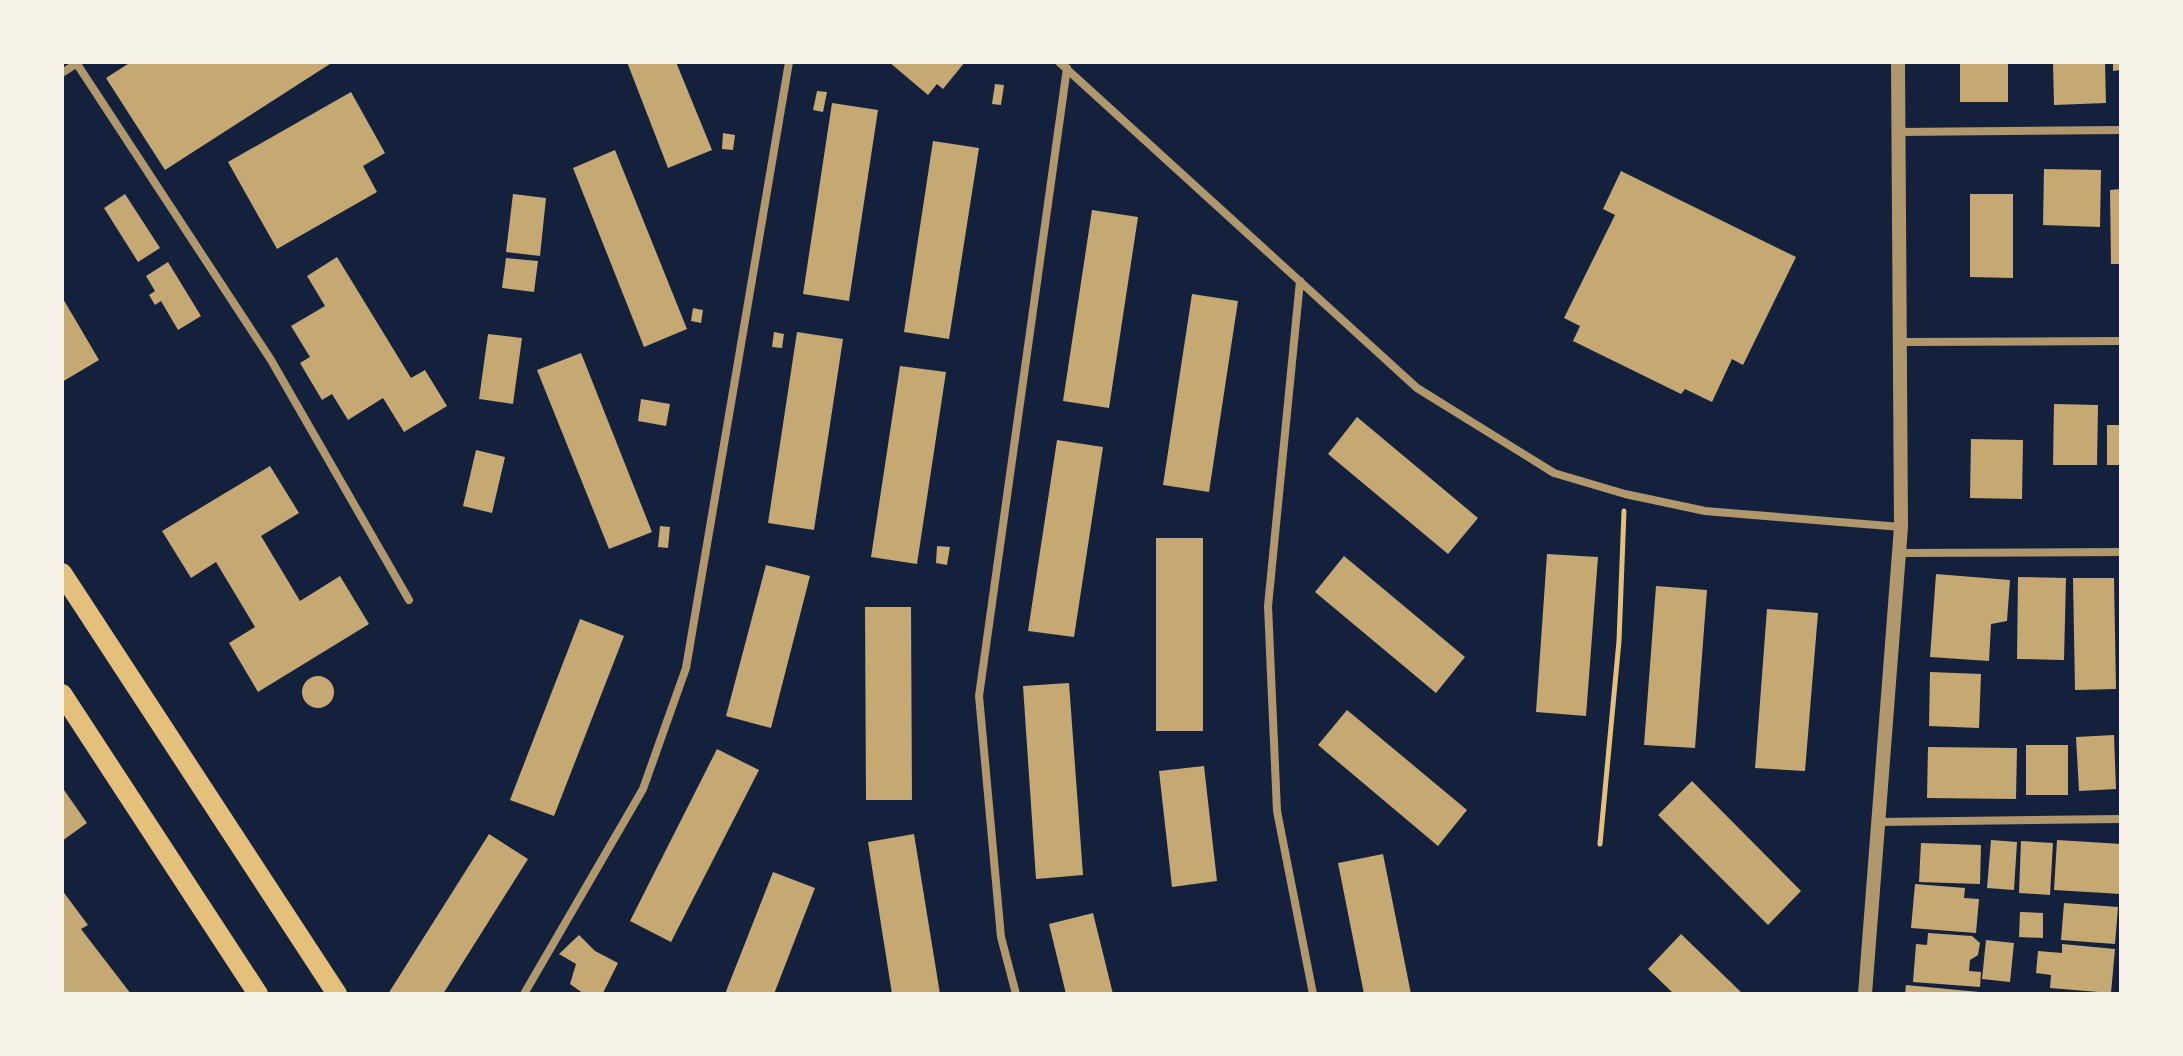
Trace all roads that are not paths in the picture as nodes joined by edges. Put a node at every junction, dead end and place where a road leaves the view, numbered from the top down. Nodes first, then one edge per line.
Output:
1 (789, 62) edge
2 (1898, 62) edge
3 (79, 63) edge
4 (1063, 65) edge
5 (62, 73) edge
6 (2121, 130) edge
7 (1898, 132) junction
8 (1300, 281) junction
9 (2121, 341) edge
10 (1900, 342) junction
11 (1901, 527) junction
12 (2121, 552) edge
13 (1900, 553) junction
14 (62, 573) edge
15 (409, 600) dead end
16 (62, 694) edge
17 (2121, 819) edge
18 (1879, 822) junction
19 (528, 993) edge
20 (258, 994) edge
21 (337, 994) edge
22 (1016, 994) edge
23 (1313, 994) edge
24 (1865, 994) edge

1 - 19 street
2 - 7 street
3 - 5 street
3 - 15 street
4 - 8 street
4 - 22 street
6 - 7 street
7 - 10 street
8 - 11 street
8 - 23 street
9 - 10 street
10 - 11 street
11 - 13 street
12 - 13 street
13 - 18 street
14 - 21 main road
16 - 20 main road
17 - 18 street
18 - 24 street

